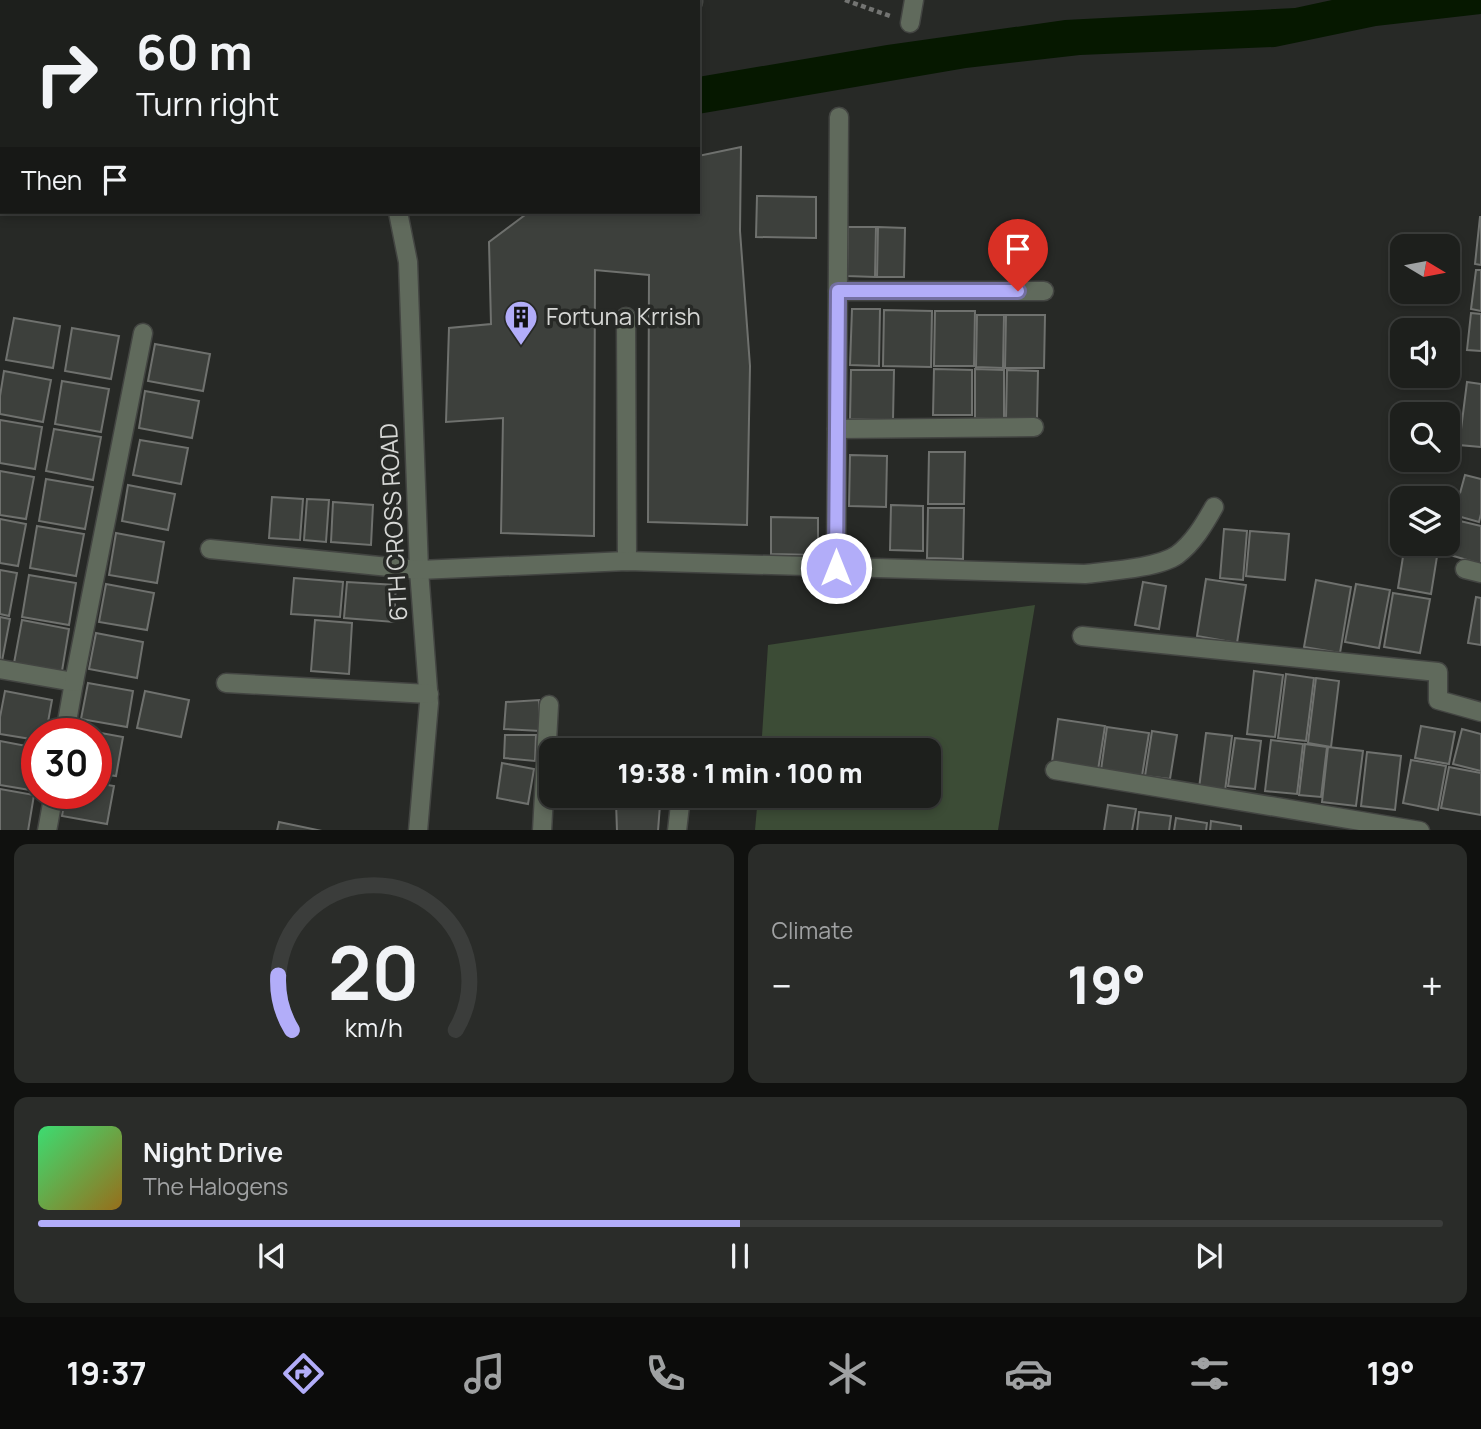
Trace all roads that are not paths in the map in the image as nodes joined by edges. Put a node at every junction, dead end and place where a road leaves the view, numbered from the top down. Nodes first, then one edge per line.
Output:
1 (914, 0) edge
2 (910, 23) road end
3 (839, 117) dead end
4 (398, 214) edge
5 (838, 291) junction
6 (1044, 291) dead end
7 (626, 317) dead end
8 (143, 334) dead end
9 (1034, 427) dead end
10 (837, 429) junction
11 (1214, 507) dead end
12 (210, 549) dead end
13 (627, 561) junction
14 (836, 568) junction
15 (419, 570) junction
16 (1082, 636) dead end
17 (0, 669) edge
18 (74, 682) junction
19 (226, 682) dead end
20 (429, 694) junction
21 (549, 705) dead end
22 (1481, 712) edge
23 (68, 718) edge
24 (1055, 770) dead end
25 (680, 808) edge
26 (51, 809) edge
27 (47, 830) edge
28 (418, 830) edge
29 (542, 830) edge
30 (677, 830) edge
31 (1414, 830) edge

1 - 2 street
3 - 5 street
4 - 15 street, 6TH CROSS ROAD
5 - 6 street
5 - 10 street
7 - 13 street
8 - 18 street
9 - 10 street
10 - 14 street
11 - 14 street
12 - 15 street
13 - 14 street
13 - 15 street
15 - 20 street, 6TH CROSS ROAD
16 - 22 street
17 - 18 street
18 - 23 street
19 - 20 street
20 - 28 street, 6TH CROSS ROAD
21 - 29 street
24 - 31 street
25 - 30 street
26 - 27 street

